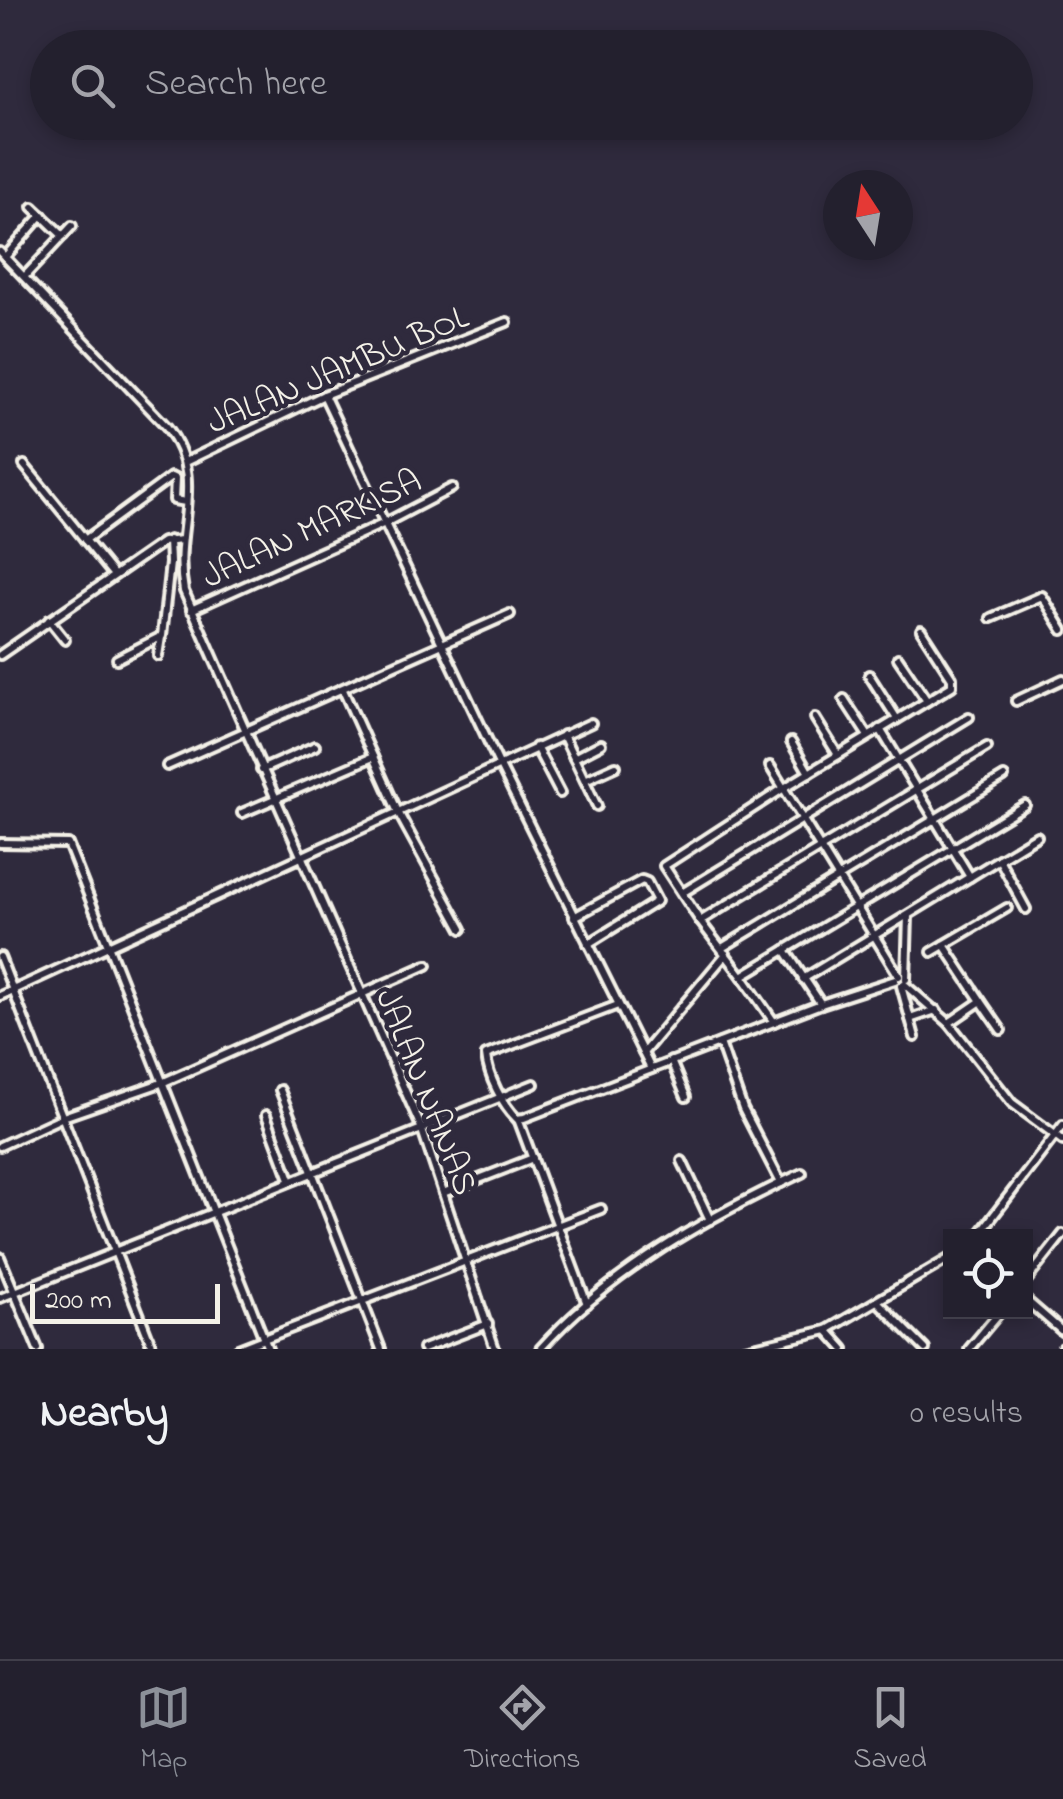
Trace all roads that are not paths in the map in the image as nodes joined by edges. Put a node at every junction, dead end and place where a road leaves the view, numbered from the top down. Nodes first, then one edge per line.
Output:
1 (33, 207) dead end
2 (42, 216) junction
3 (72, 226) dead end
4 (63, 236) junction
5 (2, 254) edge
6 (25, 276) junction
7 (507, 322) dead end
8 (324, 395) junction
9 (186, 461) junction
10 (24, 465) dead end
11 (452, 488) dead end
12 (186, 502) junction
13 (386, 523) junction
14 (85, 540) junction
15 (175, 540) junction
16 (114, 574) junction
17 (191, 610) junction
18 (510, 614) dead end
19 (992, 618) dead end
20 (48, 620) junction
21 (921, 630) dead end
22 (1063, 630) edge
23 (162, 636) junction
24 (65, 640) dead end
25 (442, 645) junction
26 (0, 655) edge
27 (158, 656) dead end
28 (898, 658) dead end
29 (117, 659) dead end
30 (869, 674) dead end
31 (1063, 678) edge
32 (343, 690) junction
33 (844, 699) dead end
34 (926, 701) junction
35 (1016, 701) dead end
36 (968, 716) dead end
37 (815, 718) dead end
38 (897, 719) junction
39 (591, 723) dead end
40 (880, 730) junction
41 (244, 733) junction
42 (563, 734) junction
43 (868, 736) junction
44 (790, 742) dead end
45 (601, 744) dead end
46 (315, 746) dead end
47 (536, 747) junction
48 (986, 747) dead end
49 (838, 755) junction
50 (373, 757) junction
51 (574, 758) junction
52 (898, 759) junction
53 (499, 764) junction
54 (167, 766) dead end
55 (616, 766) dead end
56 (770, 766) dead end
57 (261, 770) junction
58 (809, 772) junction
59 (1004, 777) dead end
60 (585, 780) junction
61 (784, 788) junction
62 (917, 789) junction
63 (560, 793) dead end
64 (274, 798) junction
65 (1024, 805) dead end
66 (597, 806) dead end
67 (398, 812) junction
68 (242, 813) dead end
69 (802, 818) junction
70 (934, 819) junction
71 (1038, 836) dead end
72 (0, 844) edge
73 (952, 847) junction
74 (820, 848) junction
75 (300, 856) junction
76 (999, 858) junction
77 (838, 876) junction
78 (970, 877) junction
79 (682, 893) junction
80 (855, 906) junction
81 (1007, 908) dead end
82 (1026, 909) dead end
83 (908, 915) junction
84 (574, 916) junction
85 (700, 921) junction
86 (462, 929) dead end
87 (874, 936) junction
88 (588, 944) junction
89 (944, 944) junction
90 (111, 947) junction
91 (785, 950) junction
92 (724, 951) junction
93 (932, 952) dead end
94 (0, 957) edge
95 (427, 965) dead end
96 (742, 976) junction
97 (803, 978) junction
98 (901, 981) junction
99 (13, 990) junction
100 (364, 994) junction
101 (0, 996) edge
102 (981, 1001) junction
103 (821, 1004) junction
104 (618, 1006) junction
105 (936, 1010) junction
106 (910, 1019) junction
107 (774, 1022) junction
108 (949, 1023) junction
109 (1001, 1030) dead end
110 (915, 1037) dead end
111 (720, 1043) junction
112 (643, 1054) junction
113 (671, 1062) junction
114 (650, 1069) junction
115 (164, 1082) junction
116 (534, 1084) dead end
117 (280, 1090) dead end
118 (500, 1096) junction
119 (686, 1096) dead end
120 (266, 1115) dead end
121 (63, 1117) junction
122 (518, 1118) junction
123 (1063, 1125) edge
124 (420, 1127) junction
125 (1060, 1139) edge
126 (0, 1146) edge
127 (533, 1158) junction
128 (682, 1161) dead end
129 (312, 1170) junction
130 (802, 1173) dead end
131 (290, 1180) junction
132 (782, 1183) junction
133 (444, 1193) junction
134 (601, 1209) dead end
135 (212, 1212) junction
136 (710, 1220) junction
137 (559, 1225) junction
138 (984, 1229) edge
139 (1063, 1234) edge
140 (116, 1252) junction
141 (0, 1257) edge
142 (466, 1260) junction
143 (943, 1262) edge
144 (1033, 1272) edge
145 (15, 1291) junction
146 (0, 1298) edge
147 (364, 1302) junction
148 (878, 1302) junction
149 (587, 1304) junction
150 (1033, 1306) edge
151 (994, 1319) edge
152 (488, 1324) junction
153 (826, 1330) junction
154 (1063, 1332) edge
155 (264, 1339) junction
156 (38, 1349) edge
157 (152, 1349) edge
158 (238, 1349) edge
159 (268, 1349) edge
160 (381, 1349) edge
161 (423, 1349) edge
162 (495, 1349) edge
163 (540, 1349) edge
164 (745, 1349) edge
165 (844, 1349) edge
166 (924, 1349) edge
167 (968, 1349) edge

1 - 2 street
2 - 4 street
2 - 5 street
3 - 4 street
4 - 6 street
5 - 6 street
6 - 9 street
7 - 8 street, JALAN JAMBU BOL
8 - 9 street, JALAN JAMBU BOL
8 - 13 street
9 - 12 street
10 - 14 street
11 - 13 street, JALAN MARKISA
12 - 14 street
12 - 15 street
13 - 17 street, JALAN MARKISA
13 - 25 street
14 - 16 street
15 - 16 street
15 - 17 street, JALAN NANAS
15 - 23 street
16 - 20 street
17 - 41 street, JALAN NANAS
18 - 25 street
19 - 22 street
20 - 24 street
20 - 26 street
21 - 34 street
23 - 27 street
23 - 29 street
25 - 32 street
25 - 53 street
28 - 34 street
30 - 38 street
31 - 35 street
32 - 41 street
32 - 50 street
33 - 43 street
34 - 38 street
36 - 52 street
37 - 49 street
38 - 40 street
39 - 42 street
40 - 43 street
40 - 52 street
41 - 54 street
41 - 57 street, JALAN NANAS
42 - 47 street
42 - 51 street
43 - 49 street
44 - 58 street
45 - 51 street
46 - 57 street
47 - 53 street
47 - 63 street
48 - 62 street
49 - 58 street
50 - 64 street
50 - 67 street
51 - 60 street
52 - 62 street
52 - 69 street
53 - 67 street
53 - 84 street
55 - 60 street
56 - 61 street
57 - 64 street, JALAN NANAS
58 - 61 street
59 - 70 street
60 - 66 street
61 - 69 street
61 - 79 street
62 - 70 street
62 - 74 street
64 - 68 street
64 - 75 street, JALAN NANAS
65 - 73 street
67 - 75 street
67 - 86 street
69 - 74 street
69 - 79 street
70 - 73 street
70 - 77 street
71 - 76 street
72 - 90 street
73 - 78 street
73 - 80 street
74 - 77 street
74 - 85 street
75 - 90 street
75 - 100 street, JALAN NANAS
76 - 78 street
76 - 82 street
77 - 80 street
77 - 92 street
78 - 83 street
79 - 85 street
80 - 87 street
80 - 91 street
81 - 89 street
83 - 87 street
83 - 98 street
84 - 88 street
84 - 88 street
85 - 92 street
87 - 97 street
87 - 98 street
88 - 104 street
89 - 93 street
89 - 102 street
90 - 99 street
90 - 115 street
91 - 96 street
91 - 97 street
92 - 96 street
92 - 112 street
94 - 99 street
95 - 100 street
96 - 107 street
97 - 103 street
98 - 103 street
98 - 105 street
98 - 106 street
99 - 101 street
99 - 121 street
100 - 115 street
100 - 124 street, JALAN NANAS
102 - 108 street
102 - 109 street
103 - 107 street
104 - 112 street
104 - 118 street
105 - 106 street
105 - 108 street
106 - 110 street
107 - 111 street
108 - 125 street
111 - 113 street
111 - 132 street
112 - 114 street
113 - 114 street
113 - 119 street
114 - 122 street
115 - 121 street
115 - 135 street
116 - 118 street
117 - 129 street
118 - 122 street
118 - 124 street
120 - 131 street
121 - 126 street
121 - 140 street
122 - 127 street
123 - 125 street
124 - 129 street
124 - 133 street, JALAN NANAS
125 - 138 street
127 - 133 street
127 - 137 street
128 - 136 street
129 - 131 street
129 - 147 street
130 - 132 street
131 - 135 street
132 - 136 street
133 - 142 street, JALAN NANAS
134 - 137 street
135 - 140 street
135 - 155 street
136 - 149 street
137 - 142 street
137 - 149 street
139 - 144 street
140 - 145 street
140 - 157 street
141 - 145 street
142 - 147 street
142 - 152 street, JALAN NANAS
143 - 148 street
145 - 146 street
145 - 156 street
147 - 155 street
147 - 160 street
148 - 153 street
148 - 166 street
149 - 163 street
150 - 154 street
151 - 167 street
152 - 161 street
152 - 162 street, JALAN NANAS
153 - 164 street
153 - 165 street
155 - 158 street
155 - 159 street

